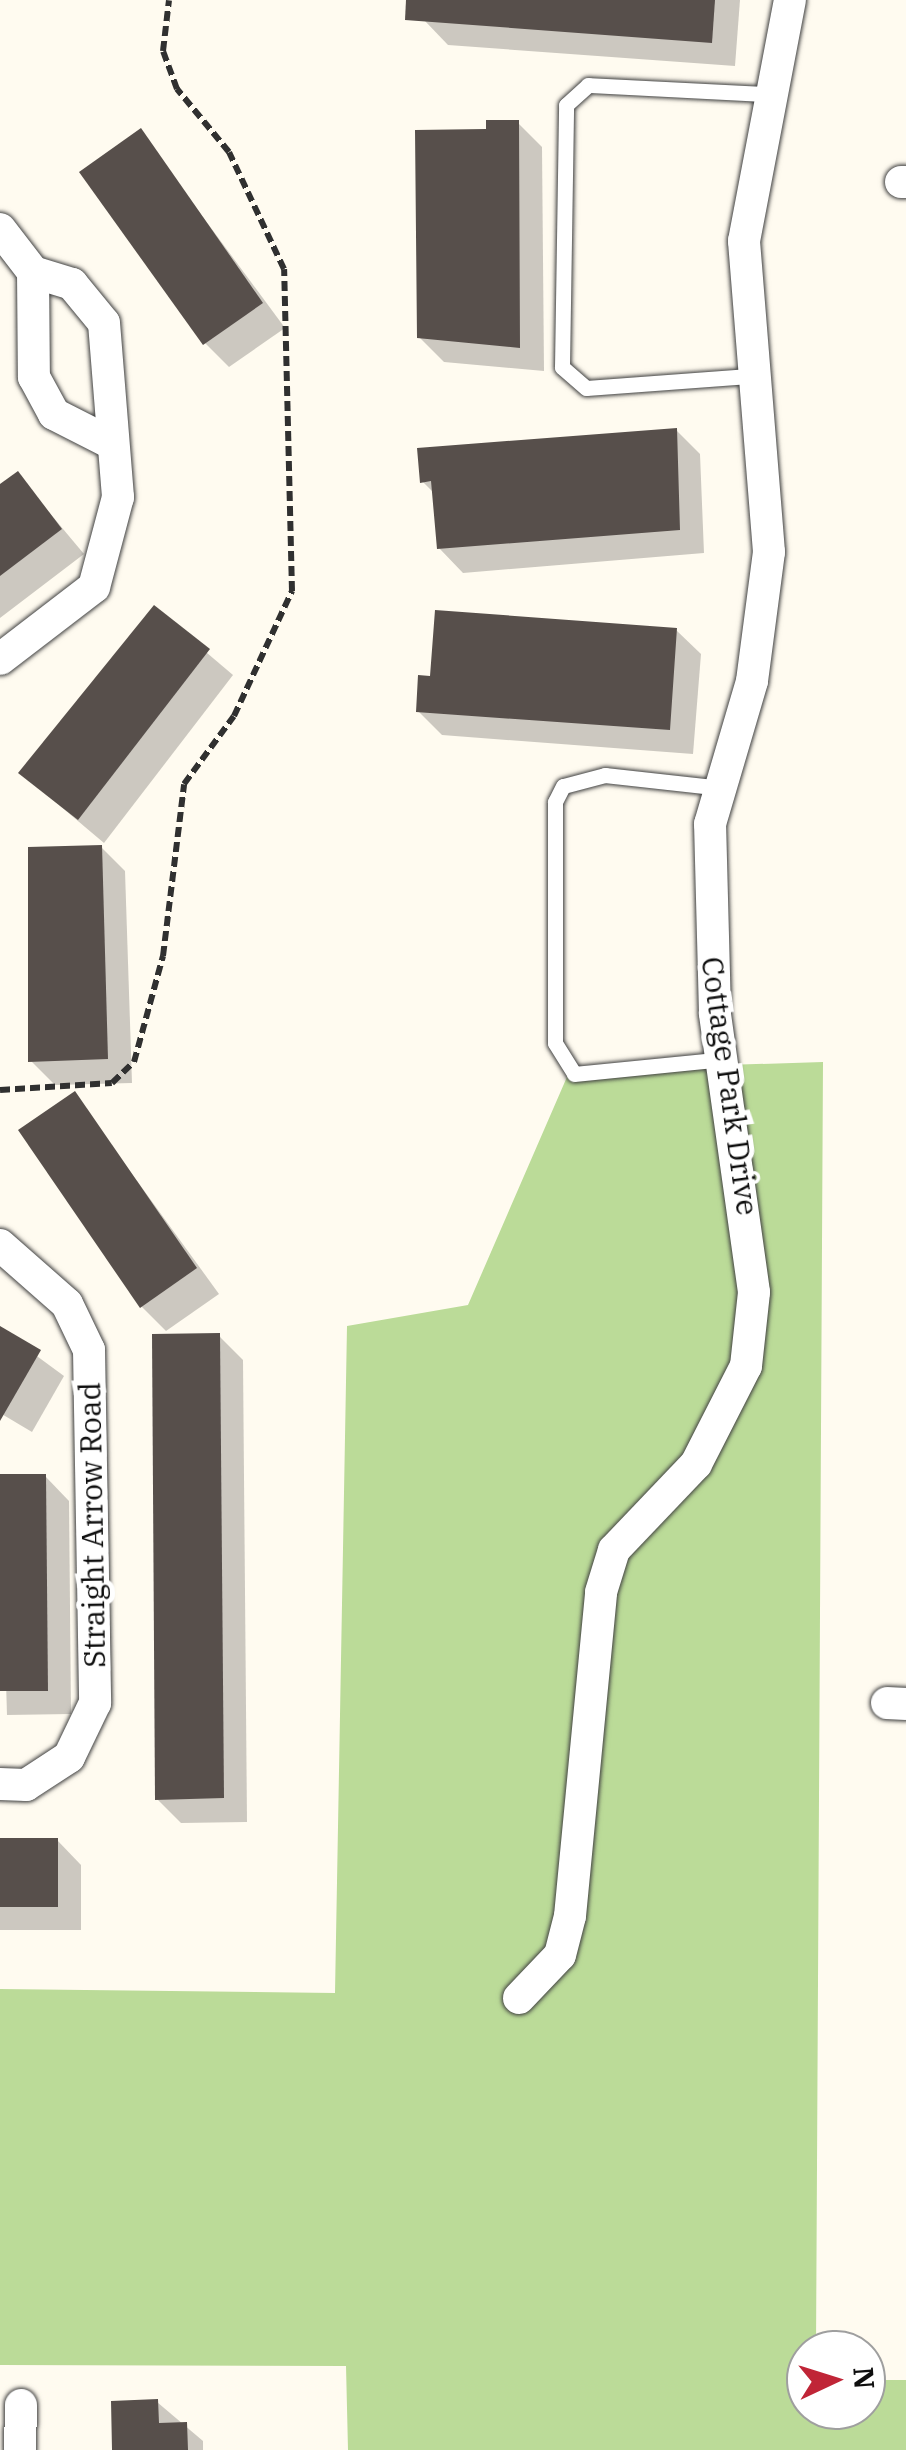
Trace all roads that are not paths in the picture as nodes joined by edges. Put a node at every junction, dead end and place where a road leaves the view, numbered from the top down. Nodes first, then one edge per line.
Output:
1 (790, 0) edge
2 (766, 94) junction
3 (0, 229) edge
4 (34, 272) junction
5 (749, 376) junction
6 (108, 441) junction
7 (0, 659) edge
8 (722, 788) junction
9 (723, 1059) junction
10 (0, 1246) edge
11 (0, 1784) edge
12 (519, 1998) dead end
13 (21, 2405) dead end
14 (20, 2450) edge

1 - 2 street, Cottage Park Drive
2 - 5 street, Cottage Park Drive
2 - 5 lane
3 - 4 street
4 - 6 street
4 - 6 street
5 - 8 street, Cottage Park Drive
6 - 7 street
8 - 9 street, Cottage Park Drive
8 - 9 lane
9 - 12 street, Cottage Park Drive
10 - 11 street, Straight Arrow Road
13 - 14 street

